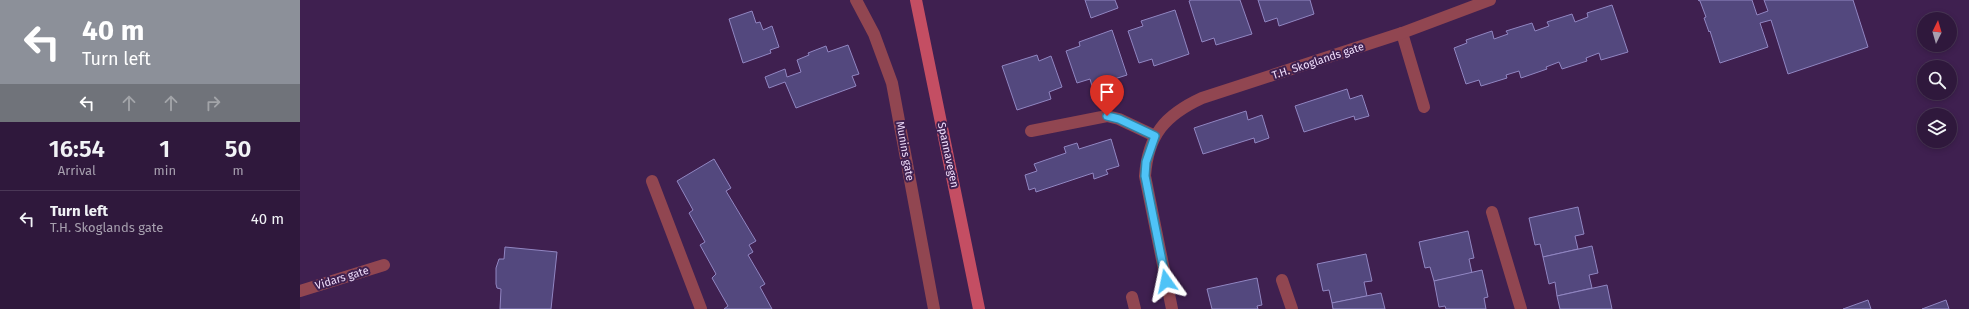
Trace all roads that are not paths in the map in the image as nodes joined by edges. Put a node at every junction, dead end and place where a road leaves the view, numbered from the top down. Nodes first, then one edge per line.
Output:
1 (856, 0) edge
2 (916, 0) edge
3 (1490, 0) edge
4 (1402, 33) junction
5 (1424, 107) dead end
6 (1032, 131) dead end
7 (1155, 136) junction
8 (652, 181) dead end
9 (1492, 212) dead end
10 (384, 266) dead end
11 (1282, 280) dead end
12 (300, 291) edge
13 (1132, 297) dead end
14 (701, 309) edge
15 (934, 309) edge
16 (980, 309) edge
17 (1135, 309) edge
18 (1172, 309) edge
19 (1292, 309) edge
20 (1521, 309) edge

1 - 15 street, Munins gate
2 - 16 main road, Spannavegen
3 - 4 street, T.H. Skoglands gate
4 - 5 street
4 - 7 street, T.H. Skoglands gate
6 - 7 street
7 - 18 street, T.H. Skoglands gate
8 - 14 street
9 - 20 street
10 - 12 street, Vidars gate
11 - 19 street
13 - 17 street

